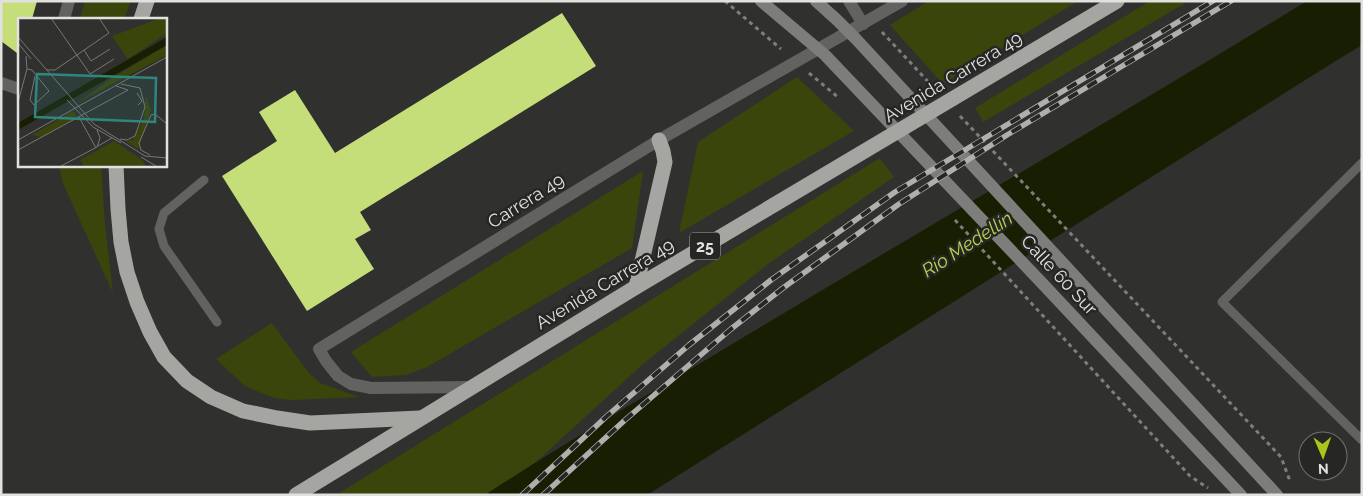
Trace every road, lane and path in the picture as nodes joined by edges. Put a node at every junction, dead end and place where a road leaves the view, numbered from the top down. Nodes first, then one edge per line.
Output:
1 (69, 1) edge
2 (148, 1) edge
3 (724, 1) edge
4 (760, 1) edge
5 (816, 1) edge
6 (849, 1) edge
7 (902, 1) edge
8 (1117, 1) edge
9 (64, 18) edge
10 (141, 18) edge
11 (863, 24) junction
12 (876, 26) dead end
13 (785, 52) dead end
14 (808, 72) dead end
15 (1, 84) edge
16 (18, 89) edge
17 (937, 91) dead end
18 (846, 104) dead end
19 (957, 113) dead end
20 (659, 140) junction
21 (1362, 163) edge
22 (116, 166) edge
23 (204, 180) dead end
24 (954, 220) dead end
25 (636, 287) junction
26 (217, 322) dead end
27 (472, 387) junction
28 (421, 418) junction
29 (1362, 440) edge
30 (1287, 475) dead end
31 (1211, 490) dead end
32 (296, 495) edge
33 (1241, 495) edge
34 (1277, 495) edge

1 - 9 street
2 - 10 highway
3 - 13 path
4 - 33 main road, Calle 60 Sur
5 - 34 main road, Calle 60 Sur
6 - 11 street
7 - 11 street, Carrera 49
8 - 25 highway, Avenida Carrera 49 / 25
11 - 20 street, Carrera 49
12 - 17 path
14 - 18 path
15 - 16 street
19 - 30 path
20 - 25 highway
20 - 27 street, Carrera 49
21 - 29 lane
22 - 28 highway
23 - 26 lane
24 - 31 path
25 - 27 highway, Avenida Carrera 49 / 25
27 - 28 highway, Avenida Carrera 49 / 25
28 - 32 highway, Avenida Carrera 49 / 25

